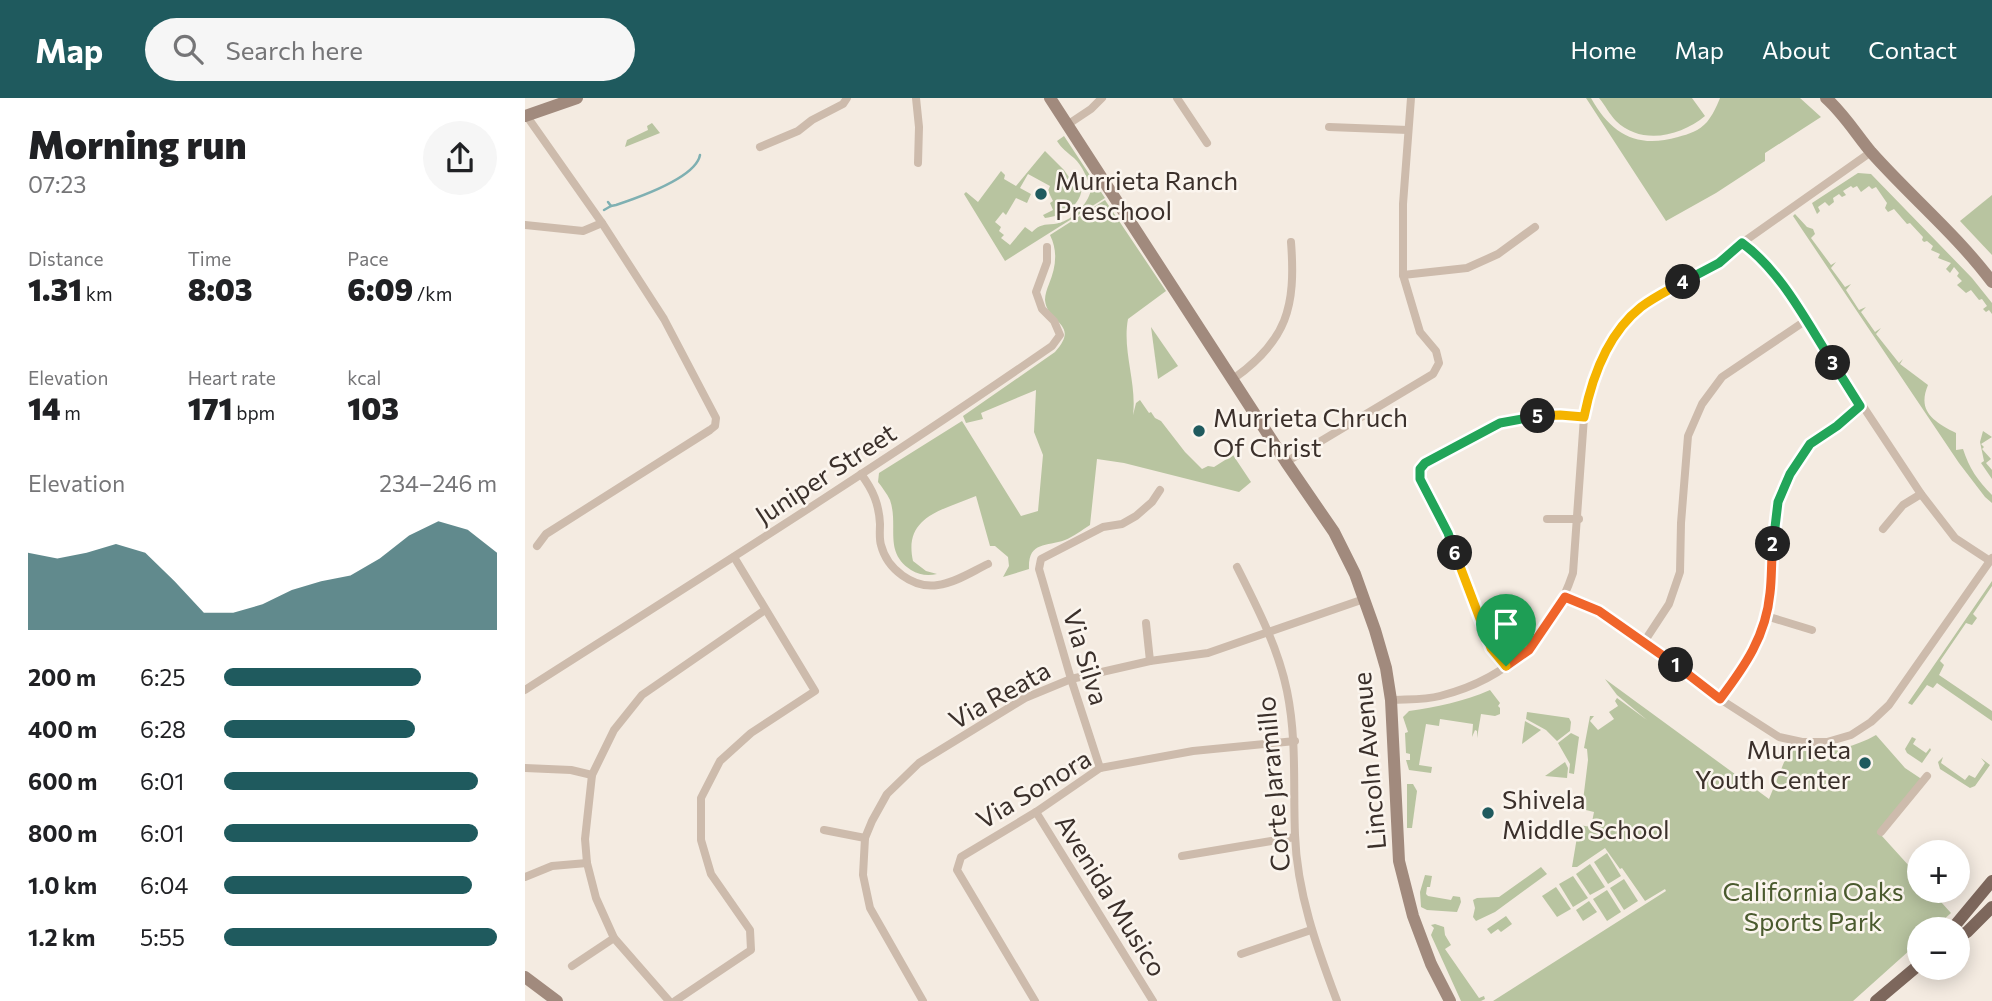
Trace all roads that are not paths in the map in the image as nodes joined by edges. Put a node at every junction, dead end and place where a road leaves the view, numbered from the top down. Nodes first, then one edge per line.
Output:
1 (577, 98) edge
2 (847, 98) edge
3 (916, 98) edge
4 (1050, 98) edge
5 (1102, 98) edge
6 (1177, 98) edge
7 (1411, 98) edge
8 (1826, 98) edge
9 (526, 116) edge
10 (1067, 125) junction
11 (1329, 127) dead end
12 (1408, 130) junction
13 (1207, 143) dead end
14 (760, 147) dead end
15 (1871, 152) junction
16 (918, 163) dead end
17 (602, 223) junction
18 (525, 225) edge
19 (1535, 227) dead end
20 (1291, 242) dead end
21 (1742, 243) junction
22 (1047, 247) dead end
23 (1402, 275) junction
24 (1992, 282) edge
25 (1805, 321) junction
26 (1233, 379) junction
27 (1860, 406) junction
28 (1584, 417) junction
29 (1286, 462) junction
30 (862, 474) junction
31 (1160, 490) dead end
32 (1921, 494) junction
33 (1547, 519) dead end
34 (1579, 519) junction
35 (1883, 529) dead end
36 (537, 546) dead end
37 (734, 557) junction
38 (1991, 559) edge
39 (988, 564) dead end
40 (1237, 567) dead end
41 (1565, 597) junction
42 (1364, 598) junction
43 (765, 610) junction
44 (1766, 616) junction
45 (1146, 623) dead end
46 (1812, 630) dead end
47 (1269, 632) junction
48 (1644, 642) junction
49 (1150, 661) junction
50 (1506, 666) junction
51 (1070, 679) junction
52 (525, 690) edge
53 (1720, 699) junction
54 (1391, 700) junction
55 (1295, 741) junction
56 (525, 759) edge
57 (525, 768) edge
58 (1101, 768) junction
59 (591, 775) junction
60 (1927, 776) dead end
61 (1036, 812) junction
62 (824, 830) dead end
63 (1881, 832) dead end
64 (1295, 837) junction
65 (865, 838) junction
66 (1182, 856) dead end
67 (587, 863) junction
68 (525, 877) edge
69 (1992, 881) edge
70 (1992, 907) edge
71 (1962, 917) edge
72 (1970, 929) edge
73 (1311, 930) junction
74 (614, 938) junction
75 (1241, 954) dead end
76 (572, 966) dead end
77 (1907, 975) edge
78 (525, 977) edge
79 (557, 1001) edge
80 (669, 1001) edge
81 (675, 1001) edge
82 (923, 1001) edge
83 (1035, 1001) edge
84 (1153, 1001) edge
85 (1337, 1001) edge
86 (1450, 1001) edge
87 (1876, 1001) edge

1 - 9 street
2 - 14 street
3 - 16 street
4 - 10 street, Lincoln Avenue
5 - 10 street
6 - 13 street
7 - 12 street
8 - 15 street
9 - 17 street
10 - 26 street, Lincoln Avenue
11 - 12 street
12 - 23 street
15 - 21 street
15 - 24 street
17 - 18 street
17 - 36 street
19 - 23 street
20 - 26 street
21 - 25 street
21 - 28 street
22 - 30 street, Juniper Street
23 - 29 street
25 - 27 street
25 - 48 street
26 - 29 street, Lincoln Avenue
27 - 32 street
27 - 44 street
28 - 34 street
28 - 50 street
29 - 42 street, Lincoln Avenue
30 - 37 street, Juniper Street
30 - 39 street
31 - 51 street, Via Silva
32 - 35 street
32 - 38 street
33 - 34 street
34 - 41 street
37 - 43 street
37 - 52 street, Juniper Street
38 - 53 street
40 - 47 street, Corte Jaramillo
41 - 48 street
41 - 50 street
42 - 47 street, Via Reata
42 - 54 street, Lincoln Avenue
43 - 59 street
43 - 81 street
44 - 46 street
44 - 53 street
45 - 49 street
47 - 49 street, Via Reata
47 - 55 street, Corte Jaramillo
48 - 53 street
49 - 51 street, Via Reata
50 - 54 street
51 - 58 street, Via Silva
51 - 65 street, Via Reata
54 - 86 street, Lincoln Avenue
55 - 58 street, Via Sonora
55 - 64 street, Corte Jaramillo
56 - 57 street
57 - 59 street
58 - 61 street, Via Sonora
59 - 67 street
60 - 63 street
61 - 83 street, Via Sonora
61 - 84 street, Avenida Musico
62 - 65 street
64 - 66 street
64 - 73 street, Corte Jaramillo
65 - 82 street, Via Reata
67 - 68 street
67 - 74 street
69 - 71 main road
70 - 72 main road
73 - 75 street
73 - 85 street, Corte Jaramillo
74 - 76 street
74 - 80 street
77 - 87 main road
78 - 79 street

